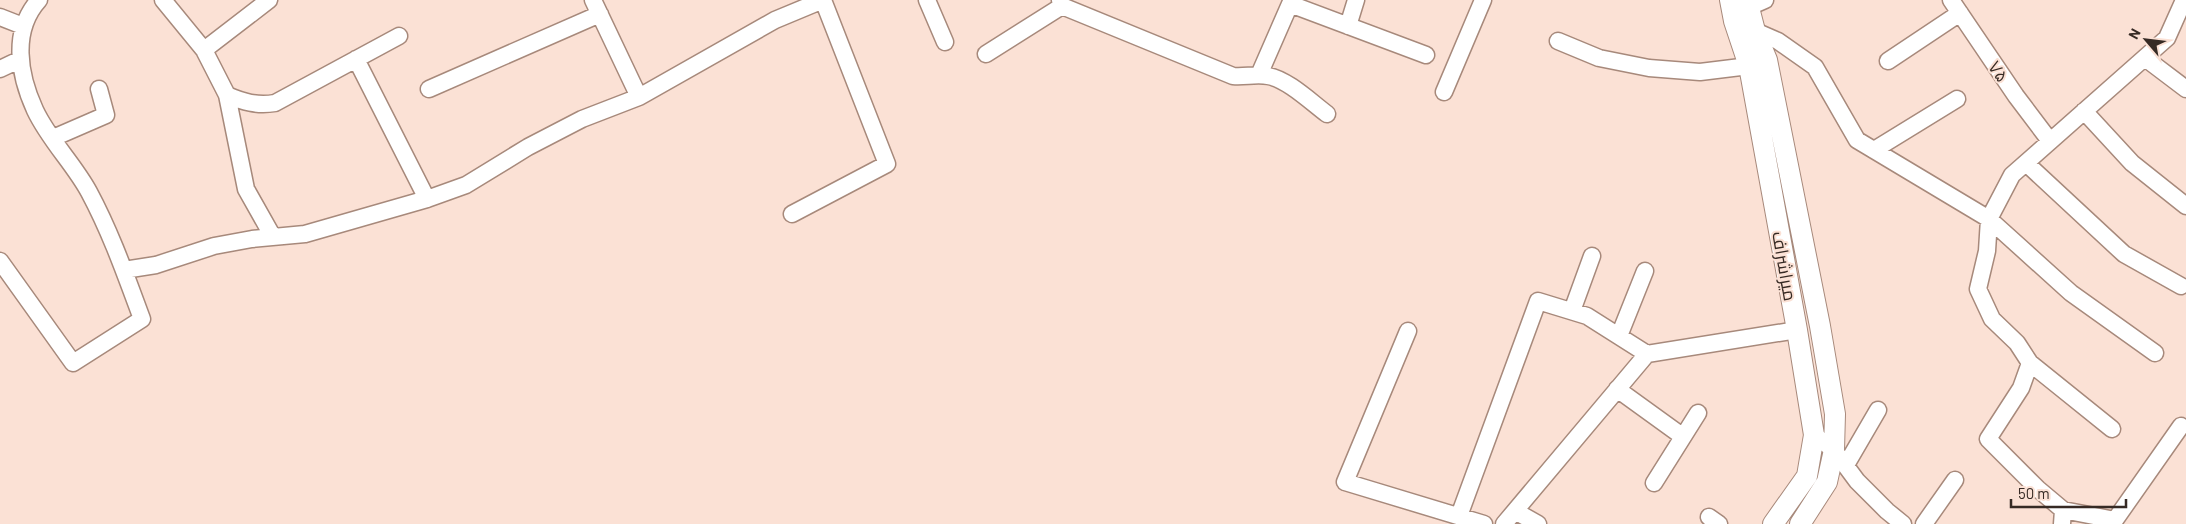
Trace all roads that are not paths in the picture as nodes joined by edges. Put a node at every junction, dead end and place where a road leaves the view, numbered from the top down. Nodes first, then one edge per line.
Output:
1 (39, 0) edge
2 (163, 0) edge
3 (270, 0) edge
4 (823, 0) edge
5 (927, 0) edge
6 (1356, 0) edge
7 (1483, 0) edge
8 (1730, 0) edge
9 (2184, 0) edge
10 (1290, 2) edge
11 (1754, 2) edge
12 (1061, 3) edge
13 (1955, 6) edge
14 (596, 7) edge
15 (0, 17) edge
16 (23, 26) junction
17 (1348, 26) junction
18 (1746, 30) junction
19 (399, 36) dead end
20 (1558, 41) dead end
21 (946, 42) dead end
22 (204, 50) junction
23 (986, 54) dead end
24 (1426, 55) dead end
25 (2145, 58) junction
26 (356, 59) junction
27 (19, 60) junction
28 (1888, 61) dead end
29 (1749, 66) junction
30 (0, 69) edge
31 (1259, 75) junction
32 (429, 89) dead end
33 (2186, 89) edge
34 (99, 90) dead end
35 (1444, 92) dead end
36 (227, 95) junction
37 (640, 97) junction
38 (1957, 99) dead end
39 (2084, 111) junction
40 (1327, 114) dead end
41 (53, 138) junction
42 (2050, 141) junction
43 (1874, 150) junction
44 (2026, 163) junction
45 (427, 198) junction
46 (2186, 206) edge
47 (792, 214) dead end
48 (1989, 219) junction
49 (273, 237) junction
50 (1592, 256) dead end
51 (0, 262) edge
52 (124, 270) junction
53 (1645, 271) dead end
54 (2181, 286) dead end
55 (1572, 311) junction
56 (1797, 330) junction
57 (1408, 332) dead end
58 (1619, 336) junction
59 (2156, 353) dead end
60 (1647, 354) junction
61 (2030, 362) junction
62 (1617, 389) junction
63 (1878, 410) dead end
64 (1698, 413) dead end
65 (2182, 426) dead end
66 (2112, 429) dead end
67 (1814, 435) junction
68 (1682, 436) junction
69 (1840, 457) junction
70 (1955, 480) dead end
71 (1654, 483) dead end
72 (1515, 511) junction
73 (1459, 516) junction
74 (2062, 517) edge
75 (1484, 524) edge
76 (1504, 524) edge
77 (1538, 524) edge
78 (1773, 524) edge
79 (1800, 524) edge
80 (1903, 524) edge
81 (1924, 524) edge

1 - 16 street
2 - 22 street
3 - 22 street
4 - 37 street
4 - 47 street
5 - 21 street
6 - 17 street
7 - 35 street
8 - 18 street, میراشراف
9 - 25 street
10 - 17 street
10 - 31 street
11 - 18 street, میراشراف
12 - 23 street
12 - 31 street
13 - 28 street
13 - 42 street, ۷۵
14 - 32 street
14 - 37 street
15 - 16 street
16 - 27 street
17 - 24 street
18 - 29 street, میراشراف
18 - 43 street
18 - 69 street, میراشراف
19 - 26 street
20 - 29 street
22 - 36 street
25 - 33 street
25 - 39 street
26 - 36 street
26 - 45 street
27 - 30 street
27 - 41 street
29 - 56 street, میراشراف
31 - 40 street
34 - 41 street
36 - 49 street
37 - 45 street
38 - 43 street
39 - 42 street
39 - 46 street
41 - 52 street
42 - 44 street
43 - 48 street
44 - 48 street
44 - 54 street
45 - 49 street
48 - 59 street
48 - 61 street
49 - 52 street
50 - 55 street
51 - 52 street
53 - 58 street
55 - 58 street
55 - 73 street
56 - 60 street
56 - 67 street, میراشراف
57 - 73 street
58 - 60 street
60 - 62 street
61 - 66 street
61 - 74 street
62 - 68 street
62 - 72 street
63 - 69 street
64 - 68 street
65 - 74 street
67 - 69 street
67 - 78 street, میراشراف
68 - 71 street
69 - 79 street, میراشراف
69 - 80 street
70 - 81 street
72 - 76 street
72 - 77 street
73 - 75 street

